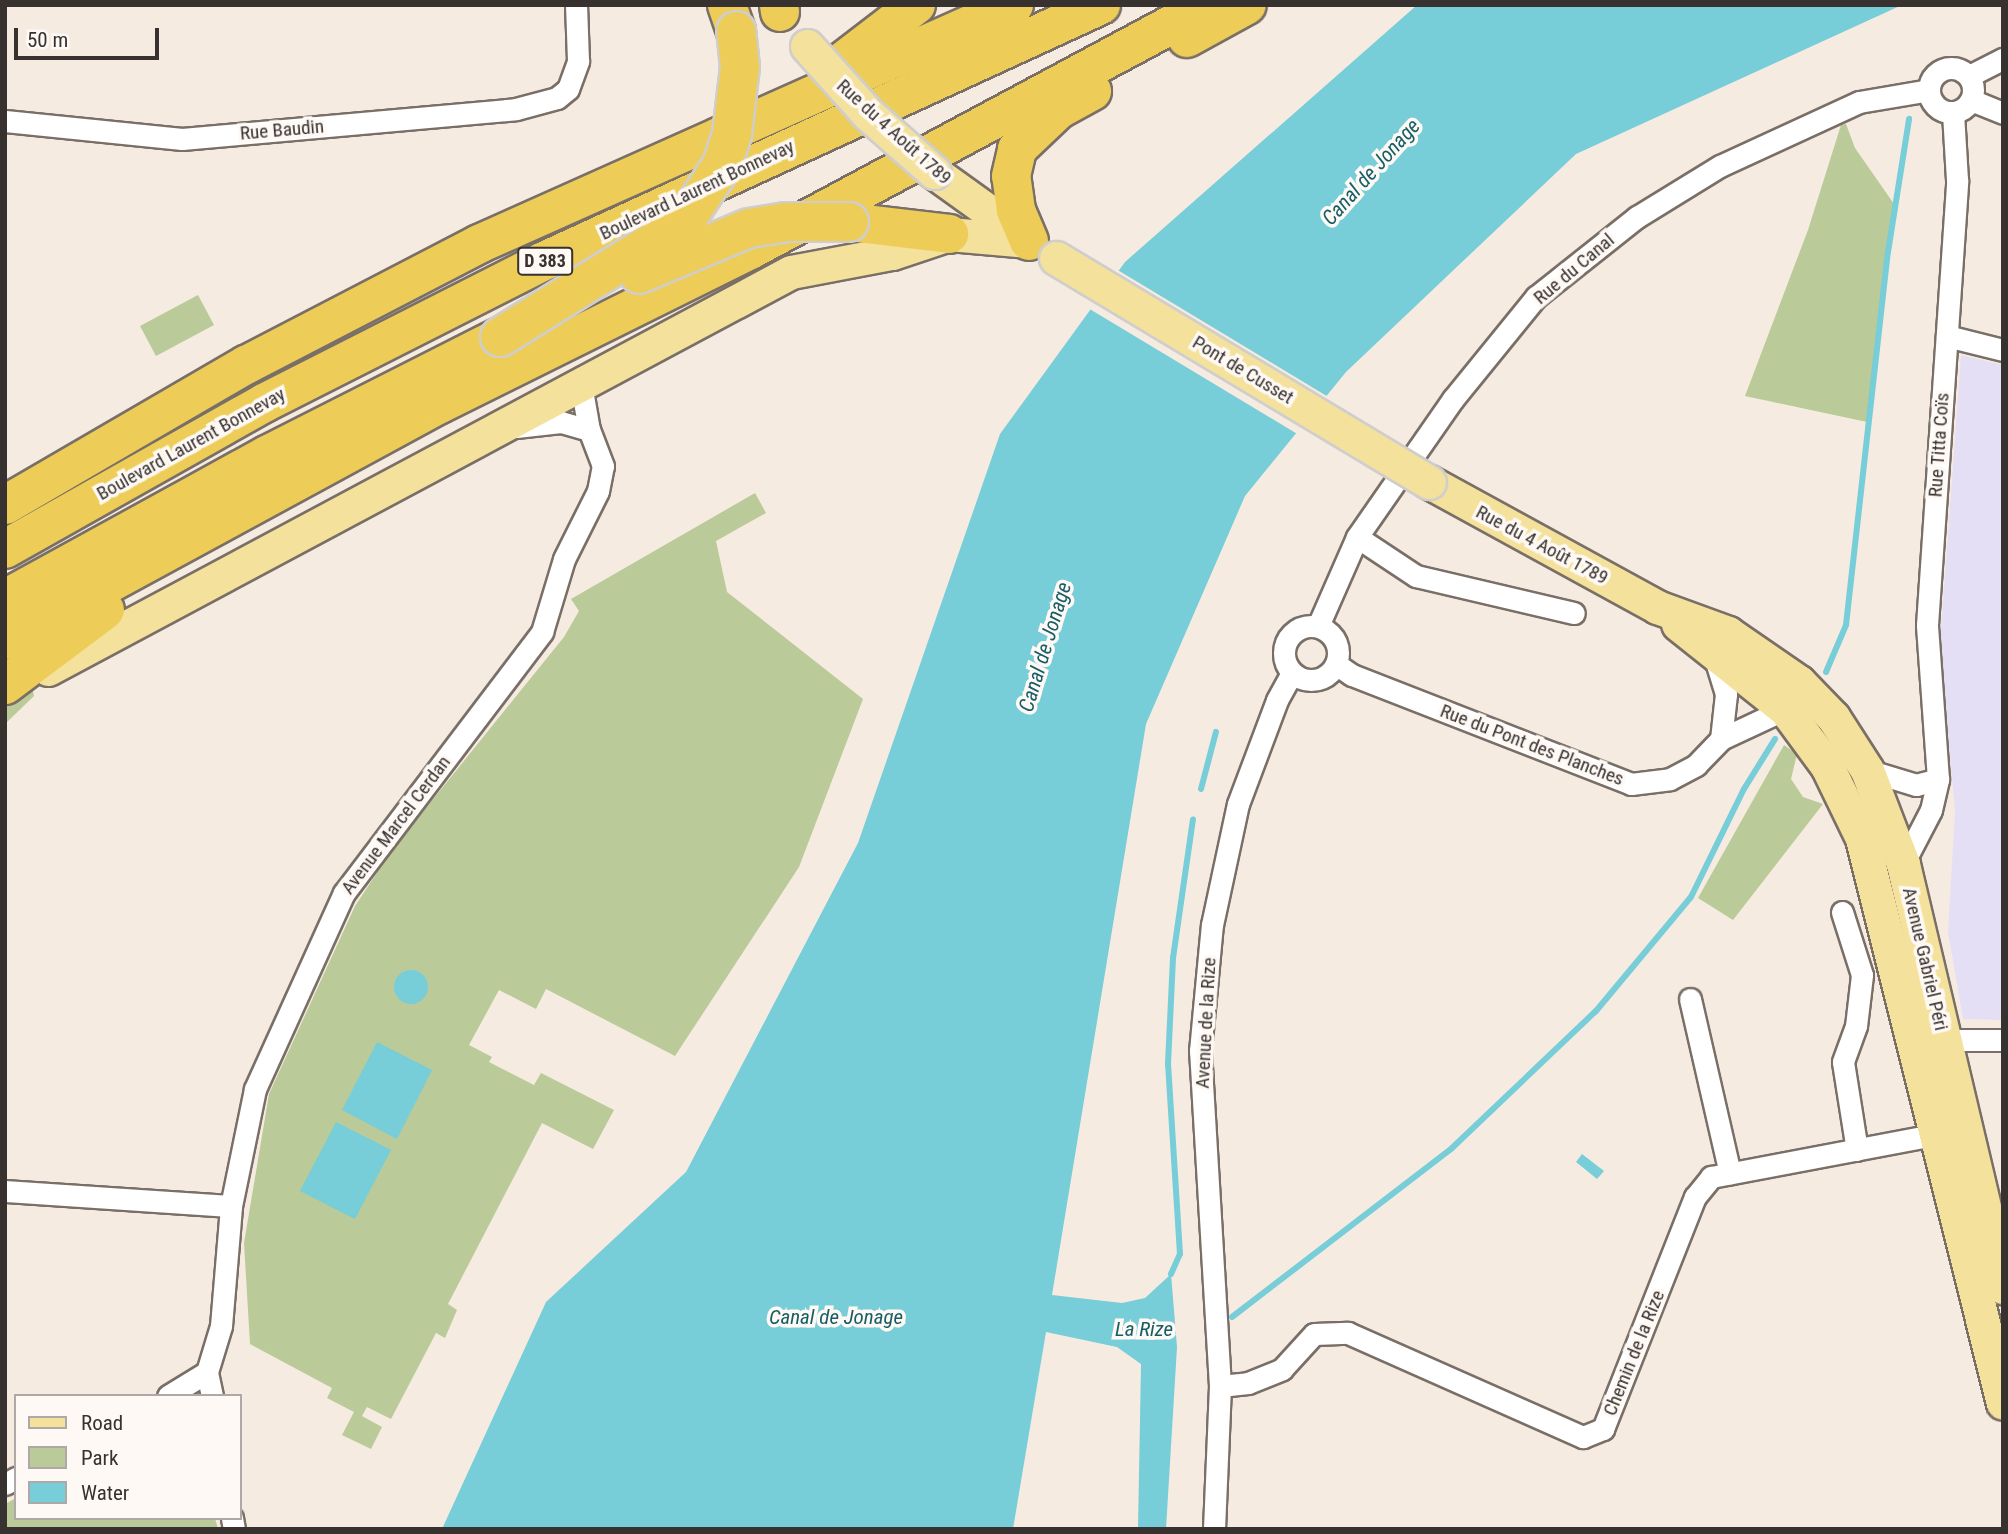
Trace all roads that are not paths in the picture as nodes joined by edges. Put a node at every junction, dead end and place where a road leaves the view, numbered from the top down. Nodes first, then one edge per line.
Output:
1 (576, 5) edge
2 (916, 5) edge
3 (1014, 5) edge
4 (1101, 5) edge
5 (1208, 5) edge
6 (1247, 5) edge
7 (778, 7) edge
8 (732, 18) edge
9 (2003, 59) edge
10 (1969, 76) junction
11 (1929, 90) junction
12 (808, 95) junction
13 (1962, 106) junction
14 (2003, 114) edge
15 (5, 121) edge
16 (865, 188) junction
17 (949, 234) junction
18 (1043, 250) junction
19 (1947, 336) junction
20 (500, 337) junction
21 (2003, 350) edge
22 (581, 384) junction
23 (589, 430) junction
24 (482, 438) junction
25 (1429, 482) joint
26 (5, 505) edge
27 (1357, 537) junction
28 (5, 549) edge
29 (41, 577) junction
30 (5, 599) edge
31 (1657, 607) junction
32 (5, 613) edge
33 (1574, 613) dead end
34 (1318, 626) junction
35 (5, 640) edge
36 (1713, 653) junction
37 (1336, 664) junction
38 (1292, 673) junction
39 (5, 685) edge
40 (5, 691) edge
41 (1796, 707) junction
42 (1721, 739) junction
43 (1867, 770) junction
44 (1938, 779) junction
45 (1903, 864) junction
46 (1842, 912) dead end
47 (1690, 999) dead end
48 (2003, 1040) edge
49 (1929, 1041) junction
50 (1938, 1134) junction
51 (1857, 1150) junction
52 (1731, 1173) junction
53 (5, 1191) edge
54 (231, 1206) junction
55 (1993, 1247) junction
56 (2003, 1287) edge
57 (207, 1372) junction
58 (1220, 1386) junction
59 (171, 1394) edge
60 (212, 1394) edge
61 (2003, 1403) edge
62 (1214, 1529) edge

1 - 15 street, Rue Baudin
2 - 12 highway
3 - 12 highway, Boulevard Laurent Bonnevay / D 383
4 - 28 highway, Boulevard Laurent Bonnevay / D 383
5 - 16 highway
6 - 18 highway
7 - 18 main road, Rue du 4 Août 1789, bridge
8 - 20 highway, bridge
9 - 10 street
10 - 11 street
10 - 13 street
11 - 13 street
11 - 27 street, Rue du Canal
12 - 26 highway, Boulevard Laurent Bonnevay / D 383
13 - 14 street
13 - 19 street, Rue Titta Coïs
16 - 35 highway
16 - 39 highway
17 - 18 main road
17 - 20 highway, bridge
17 - 22 main road
18 - 25 main road, Pont de Cusset, bridge
19 - 21 street
19 - 44 street, Rue Titta Coïs
20 - 29 highway
22 - 23 street, Avenue Marcel Cerdan
22 - 24 main road
23 - 24 street
23 - 54 street, Avenue Marcel Cerdan
24 - 40 main road
25 - 31 main road, Rue du 4 Août 1789
27 - 33 street
27 - 34 street, Rue du Canal
29 - 30 highway
29 - 32 highway
31 - 36 main road, Rue du 4 Août 1789
31 - 41 main road, Rue du 4 Août 1789
34 - 37 street
34 - 38 street
36 - 41 main road, Rue du 4 Août 1789
36 - 42 street
37 - 38 street
37 - 42 street, Rue du Pont des Planches
38 - 58 street, Avenue de la Rize
41 - 42 street, Rue du Pont des Planches
41 - 43 main road, Avenue Gabriel Péri
41 - 49 main road, Avenue Gabriel Péri
43 - 44 street
43 - 45 main road, Avenue Gabriel Péri
44 - 45 street, Rue Titta Coïs
45 - 49 main road, Avenue Gabriel Péri
46 - 51 street
47 - 52 street
48 - 49 street
49 - 50 main road, Avenue Gabriel Péri
49 - 55 main road, Avenue Gabriel Péri
50 - 51 street, Chemin de la Rize
50 - 55 main road, Avenue Gabriel Péri
50 - 61 main road, Avenue Gabriel Péri
51 - 52 street, Chemin de la Rize
52 - 58 street, Chemin de la Rize
53 - 54 street
54 - 57 street, Avenue Marcel Cerdan
55 - 56 main road, Avenue Gabriel Péri
57 - 59 street
57 - 60 street
58 - 62 street, Avenue de la Rize

